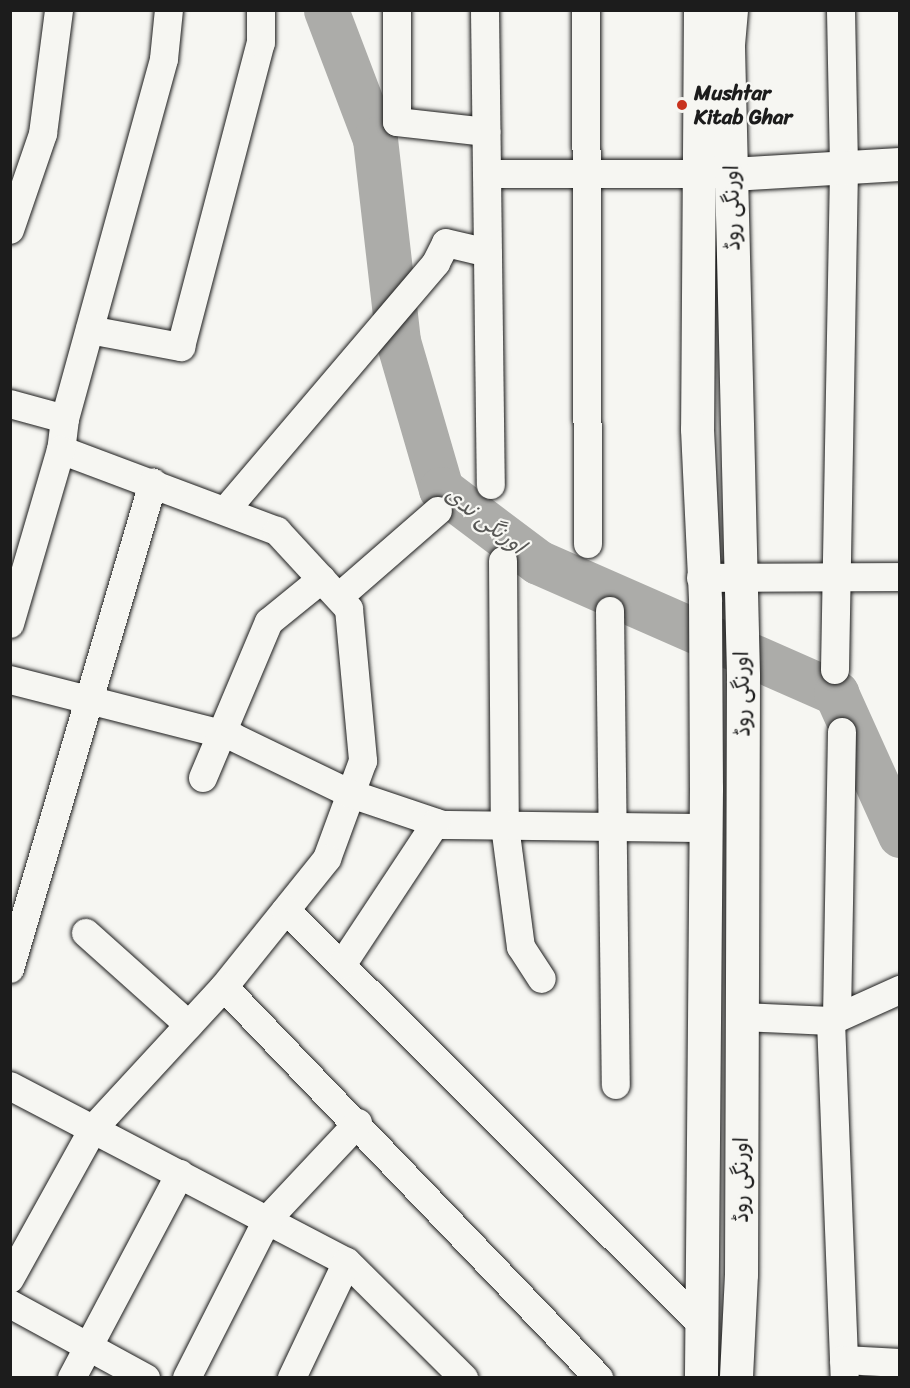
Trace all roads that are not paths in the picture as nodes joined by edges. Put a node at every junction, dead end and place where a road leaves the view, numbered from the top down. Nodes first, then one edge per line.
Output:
1 (59, 10) edge
2 (169, 10) edge
3 (261, 10) edge
4 (397, 10) edge
5 (485, 10) edge
6 (586, 10) edge
7 (700, 10) edge
8 (731, 10) edge
9 (841, 10) edge
10 (486, 132) junction
11 (900, 164) edge
12 (844, 167) junction
13 (487, 174) junction
14 (731, 174) junction
15 (587, 175) junction
16 (699, 176) junction
17 (10, 230) edge
18 (488, 253) junction
19 (90, 330) junction
20 (10, 404) edge
21 (65, 419) junction
22 (61, 450) junction
23 (153, 483) junction
24 (491, 485) dead end
25 (226, 510) junction
26 (438, 511) dead end
27 (588, 544) dead end
28 (503, 561) dead end
29 (900, 577) edge
30 (837, 578) junction
31 (741, 580) junction
32 (330, 588) junction
33 (703, 590) junction
34 (610, 612) dead end
35 (10, 624) edge
36 (835, 670) dead end
37 (10, 680) edge
38 (92, 699) junction
39 (842, 732) dead end
40 (220, 734) junction
41 (203, 778) dead end
42 (351, 794) junction
43 (436, 823) junction
44 (505, 826) junction
45 (612, 827) junction
46 (705, 828) junction
47 (286, 910) junction
48 (86, 933) dead end
49 (342, 965) junction
50 (10, 969) edge
51 (542, 979) dead end
52 (224, 987) junction
53 (900, 990) edge
54 (742, 1017) junction
55 (834, 1019) junction
56 (189, 1025) junction
57 (616, 1085) dead end
58 (10, 1086) edge
59 (358, 1123) junction
60 (93, 1129) junction
61 (180, 1174) junction
62 (267, 1220) junction
63 (347, 1262) junction
64 (10, 1279) edge
65 (10, 1304) edge
66 (701, 1324) junction
67 (89, 1347) junction
68 (900, 1363) edge
69 (844, 1369) edge
70 (456, 1375) edge
71 (72, 1377) edge
72 (146, 1377) edge
73 (187, 1377) edge
74 (292, 1377) edge
75 (599, 1377) edge
76 (701, 1377) edge
77 (736, 1377) edge

1 - 17 street
2 - 19 street
3 - 19 street
4 - 10 street
5 - 10 street
6 - 15 street
7 - 16 main road, اورنگی روڈ
8 - 14 main road, اورنگی روڈ
9 - 12 street
10 - 13 street
11 - 12 main road
12 - 14 main road
12 - 30 street
13 - 15 street
13 - 18 street
14 - 16 street
14 - 31 main road, اورنگی روڈ
15 - 16 street
15 - 27 street
16 - 33 main road, اورنگی روڈ
18 - 24 street
18 - 25 street
19 - 21 street
20 - 21 street
21 - 22 street
22 - 23 street
22 - 35 street
23 - 25 street
23 - 38 street
25 - 32 street
26 - 32 street
28 - 44 street
29 - 30 street
30 - 31 street
30 - 36 street
31 - 33 street
31 - 54 main road, اورنگی روڈ
32 - 40 street
32 - 42 street
33 - 46 main road, اورنگی روڈ
34 - 45 street
37 - 38 street
38 - 40 street
38 - 50 street
39 - 55 street
40 - 41 street
40 - 42 street
42 - 43 street
42 - 47 street
43 - 44 street
43 - 49 street
44 - 45 street
44 - 51 street
45 - 46 street
45 - 57 street
46 - 66 main road, اورنگی روڈ
47 - 49 street
47 - 52 street
48 - 56 street
49 - 66 street
52 - 56 street
52 - 59 street
53 - 55 street
54 - 55 street
54 - 77 main road, اورنگی روڈ
55 - 69 street
56 - 60 street
58 - 60 street
59 - 62 street
59 - 75 street
60 - 61 street
60 - 64 street
61 - 62 street
61 - 67 street
62 - 63 street
62 - 73 street
63 - 70 street
63 - 74 street
65 - 67 street
66 - 76 main road, اورنگی روڈ
67 - 71 street
67 - 72 street
68 - 69 street

